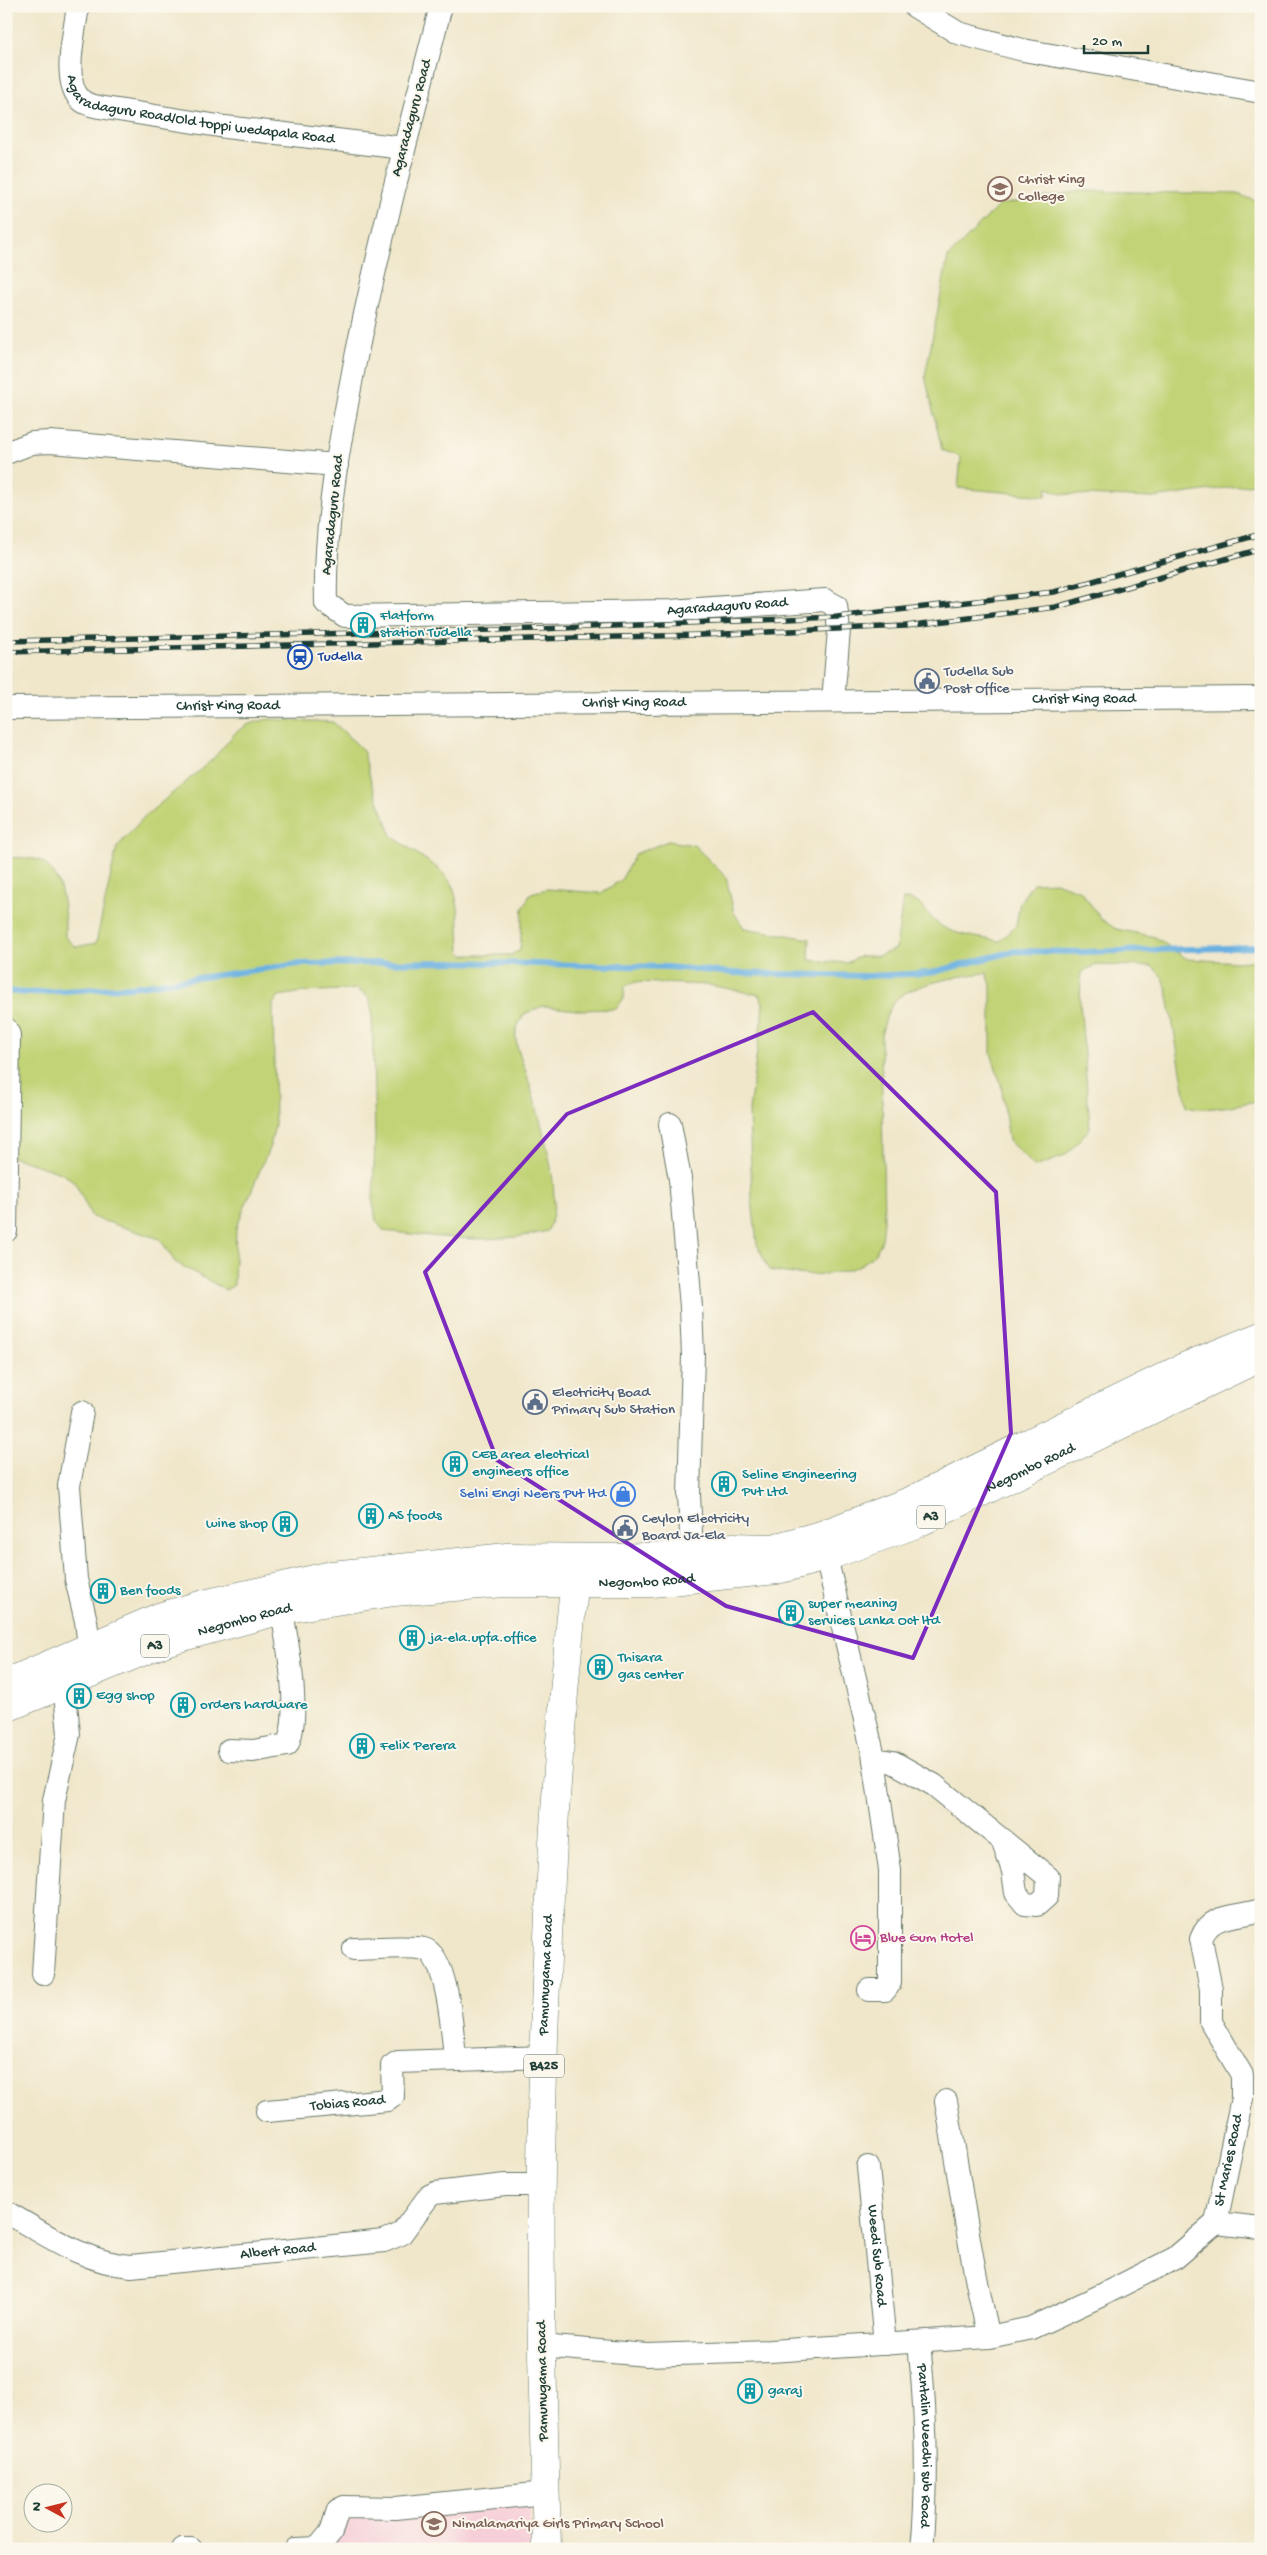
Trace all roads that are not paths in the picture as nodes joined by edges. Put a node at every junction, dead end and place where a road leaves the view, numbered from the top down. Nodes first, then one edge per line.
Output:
1 (78, 6) edge
2 (441, 6) edge
3 (914, 6) edge
4 (1261, 92) edge
5 (404, 148) junction
6 (6, 453) edge
7 (337, 465) junction
8 (1261, 698) edge
9 (833, 701) junction
10 (6, 708) edge
11 (6, 1029) edge
12 (670, 1124) dead end
13 (6, 1231) edge
14 (1261, 1336) edge
15 (1261, 1358) edge
16 (82, 1412) dead end
17 (692, 1552) junction
18 (826, 1557) junction
19 (576, 1571) junction
20 (280, 1599) junction
21 (89, 1647) junction
22 (6, 1683) edge
23 (64, 1684) junction
24 (6, 1708) edge
25 (229, 1750) dead end
26 (874, 1759) junction
27 (1002, 1839) dead end
28 (1261, 1910) edge
29 (354, 1949) dead end
30 (43, 1974) dead end
31 (869, 1990) dead end
32 (545, 2057) junction
33 (455, 2059) junction
34 (946, 2101) dead end
35 (267, 2111) dead end
36 (868, 2167) dead end
37 (541, 2185) junction
38 (6, 2212) edge
39 (1216, 2223) junction
40 (1261, 2228) edge
41 (989, 2337) junction
42 (919, 2342) junction
43 (885, 2344) junction
44 (541, 2346) junction
45 (545, 2493) junction
46 (182, 2549) edge
47 (192, 2549) edge
48 (296, 2549) edge
49 (547, 2549) edge
50 (922, 2549) edge

1 - 5 street, Agaradaguru Road/Old toppi wedapala Road
2 - 5 street, Agaradaguru Road
3 - 4 street
5 - 7 street, Agaradaguru Road
6 - 7 street
7 - 9 street, Agaradaguru Road
8 - 9 street, Christ King Road
9 - 10 street, Christ King Road
11 - 13 street
12 - 17 street
14 - 17 main road, Negombo Road / A3
15 - 18 main road, Negombo Road / A3
16 - 21 street
17 - 19 main road, Negombo Road / A3
18 - 19 main road, Negombo Road / A3
18 - 26 street
19 - 20 main road, Negombo Road / A3
19 - 32 main road, Pamunugama Road / B425
20 - 21 main road, Negombo Road / A3
20 - 23 main road, Negombo Road / A3
20 - 25 street
21 - 22 main road, Negombo Road / A3
23 - 24 main road, Negombo Road / A3
23 - 30 street
26 - 27 street
26 - 31 street
28 - 39 street, St Maries Road
29 - 33 street
32 - 33 street, Tobias Road
32 - 37 main road, Pamunugama Road / B425
33 - 35 street, Tobias Road
34 - 41 street
36 - 43 street, Weedi Sub Road
37 - 38 street, Albert Road
37 - 44 main road, Pamunugama Road / B425
39 - 40 street
39 - 41 street
41 - 42 street
42 - 43 street
42 - 50 street, Pantalin Weedhi sub Road
43 - 44 street
44 - 45 main road, Pamunugama Road / B425
45 - 48 street
45 - 49 main road, Pamunugama Road / B425
46 - 47 street

